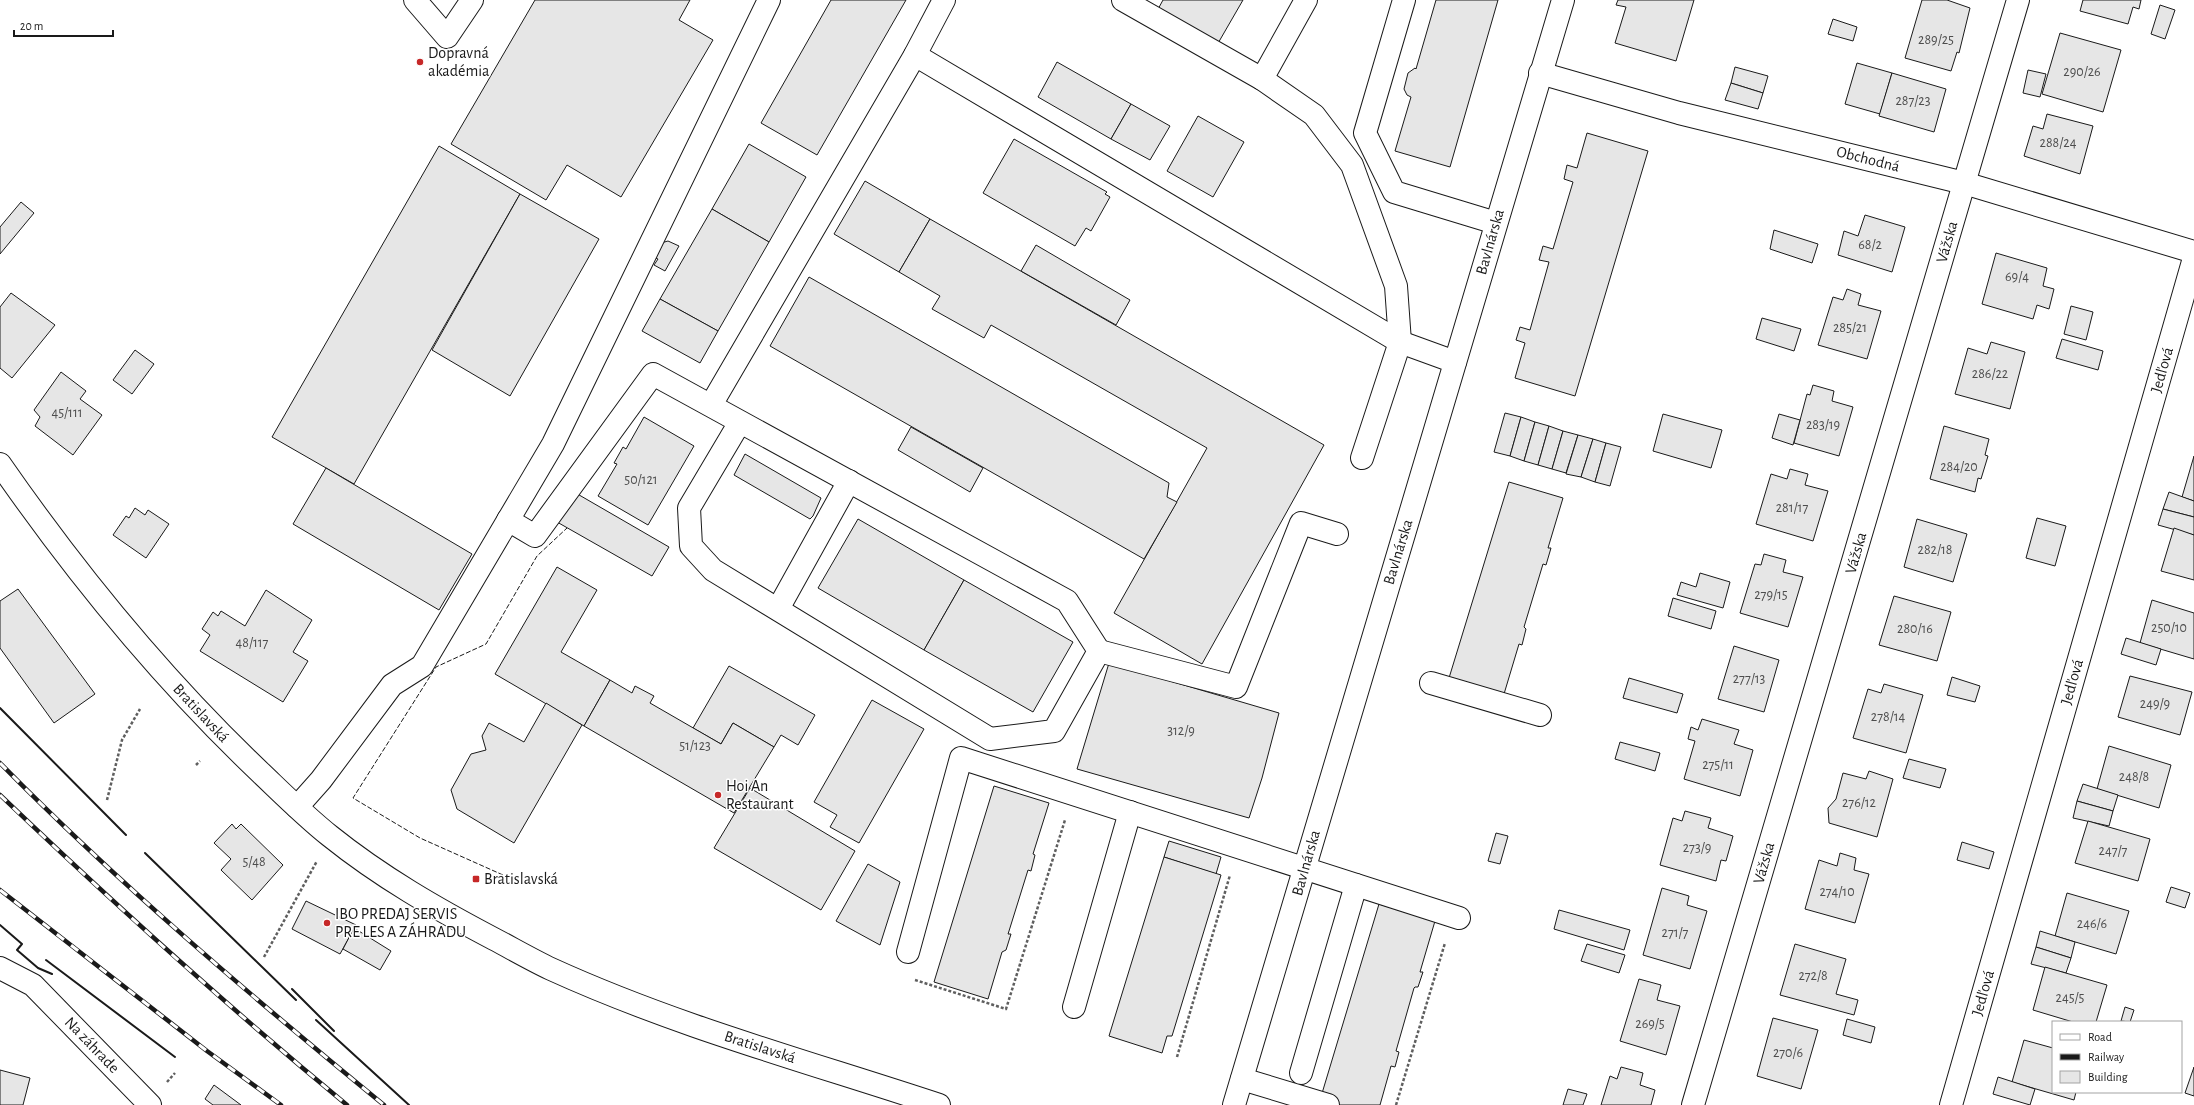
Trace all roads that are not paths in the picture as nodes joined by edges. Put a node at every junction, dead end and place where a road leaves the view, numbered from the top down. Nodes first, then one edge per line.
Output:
1 (415, 0) edge
2 (472, 0) edge
3 (769, 0) edge
4 (944, 0) edge
5 (1122, 0) edge
6 (1306, 0) edge
7 (1404, 0) edge
8 (1563, 0) edge
9 (2018, 0) edge
10 (915, 55) junction
11 (1540, 73) junction
12 (1262, 79) junction
13 (1964, 182) junction
14 (1496, 223) junction
15 (2194, 252) edge
16 (2194, 258) edge
17 (1400, 342) junction
18 (1455, 362) junction
19 (711, 405) junction
20 (740, 422) junction
21 (1362, 458) dead end
22 (0, 464) edge
23 (849, 481) junction
24 (508, 520) junction
25 (1337, 534) dead end
26 (778, 609) junction
27 (1099, 651) junction
28 (1431, 683) dead end
29 (1540, 715) dead end
30 (297, 807) junction
31 (1130, 812) junction
32 (1304, 868) junction
33 (1356, 885) junction
34 (1456, 917) road end
35 (908, 952) dead end
36 (0, 968) edge
37 (1074, 1007) dead end
38 (1301, 1073) dead end
39 (1242, 1079) junction
40 (150, 1105) edge
41 (939, 1105) edge
42 (1234, 1105) edge
43 (1328, 1105) edge
44 (1693, 1105) edge
45 (1951, 1105) edge

1 - 2 street
3 - 24 street
4 - 10 street
5 - 12 street
6 - 12 street
7 - 14 street
8 - 11 street, Bavlnárska
9 - 13 street, Vážska
10 - 17 street
10 - 19 street
11 - 13 street, Obchodná
11 - 14 street, Bavlnárska
12 - 17 street
13 - 15 street, Obchodná
13 - 44 street, Vážska
14 - 18 street, Bavlnárska
16 - 45 street, Jedľová
17 - 18 street
17 - 21 street
18 - 32 street, Bavlnárska
19 - 20 street
19 - 24 street
20 - 23 street
20 - 26 street
22 - 30 street, Bratislavská
23 - 26 street
23 - 27 street
24 - 30 street
25 - 27 street
26 - 27 street
28 - 29 street
30 - 41 street, Bratislavská
31 - 32 street
31 - 35 street
31 - 37 street
32 - 33 street
32 - 39 street, Bavlnárska
33 - 34 street
33 - 38 street
36 - 40 street, Na záhrade
39 - 42 street, Bavlnárska
39 - 43 street

